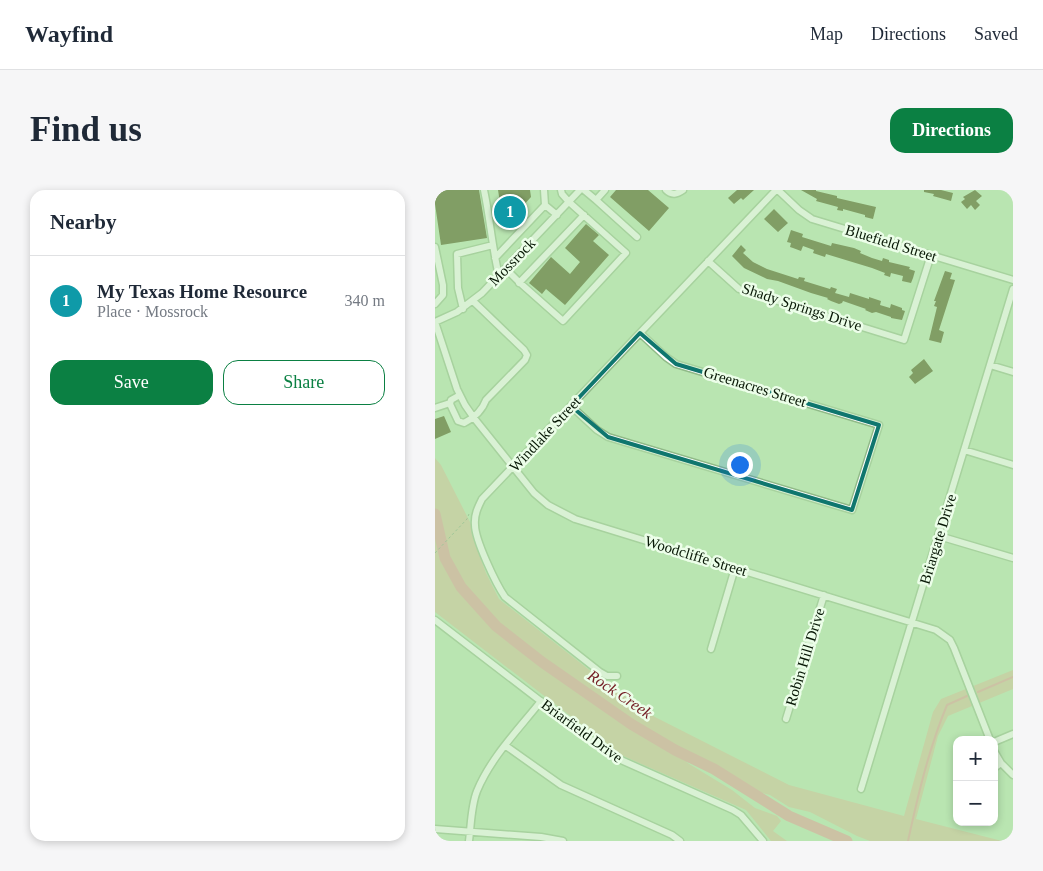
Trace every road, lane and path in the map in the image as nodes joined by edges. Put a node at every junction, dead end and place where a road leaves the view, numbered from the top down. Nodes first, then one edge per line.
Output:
1 (484, 190) edge
2 (544, 190) edge
3 (581, 190) edge
4 (584, 190) edge
5 (605, 190) edge
6 (666, 190) edge
7 (683, 190) edge
8 (777, 190) edge
9 (562, 191) edge
10 (596, 200) junction
11 (569, 202) junction
12 (545, 205) junction
13 (557, 215) junction
14 (584, 215) junction
15 (637, 237) dead end
16 (493, 245) junction
17 (435, 247) edge
18 (931, 256) junction
19 (495, 258) junction
20 (708, 260) junction
21 (506, 268) junction
22 (499, 276) junction
23 (1013, 280) edge
24 (519, 283) junction
25 (1013, 290) edge
26 (473, 301) junction
27 (435, 304) edge
28 (463, 309) junction
29 (435, 322) edge
30 (640, 333) junction
31 (990, 365) junction
32 (1013, 372) edge
33 (460, 395) junction
34 (450, 402) junction
35 (571, 406) junction
36 (435, 408) edge
37 (474, 418) junction
38 (965, 450) junction
39 (1013, 464) edge
40 (513, 468) junction
41 (463, 523) dead end
42 (939, 536) junction
43 (435, 553) edge
44 (1013, 558) edge
45 (735, 568) junction
46 (824, 595) junction
47 (435, 620) edge
48 (913, 622) junction
49 (711, 649) dead end
50 (617, 676) dead end
51 (541, 701) junction
52 (787, 719) dead end
53 (1013, 734) edge
54 (988, 736) edge
55 (998, 740) edge
56 (506, 746) junction
57 (998, 758) edge
58 (1001, 763) junction
59 (998, 765) edge
60 (1013, 775) edge
61 (861, 789) dead end
62 (435, 829) edge
63 (470, 831) junction
64 (469, 841) edge
65 (563, 841) edge
66 (681, 841) edge
67 (763, 841) edge

1 - 16 street
2 - 12 street
3 - 11 street, Mossrock
4 - 10 street
5 - 10 street
6 - 7 street
8 - 18 street, Bluefield Street
8 - 20 street, Windlake Street
9 - 11 street
10 - 15 street
11 - 13 street, Mossrock
11 - 14 street
12 - 13 street
12 - 19 street
13 - 21 street, Mossrock
14 - 24 street
14 - 24 street
16 - 19 street
16 - 28 street
17 - 27 street
18 - 20 street, Shady Springs Drive
18 - 23 street, Bluefield Street
19 - 22 street
20 - 30 street, Windlake Street
21 - 22 street, Mossrock
21 - 24 street
22 - 26 street, Mossrock
25 - 31 street, Briargate Drive
26 - 28 street, Mossrock
26 - 37 street
28 - 29 street, Mossrock
29 - 33 street, Woodcliffe Street
30 - 35 street, Windlake Street
30 - 35 street, Greenacres Street
31 - 32 street
31 - 38 street, Briargate Drive
33 - 34 street
33 - 37 street, Woodcliffe Street
34 - 36 street
34 - 37 street
35 - 40 street, Windlake Street
37 - 40 street, Woodcliffe Street
38 - 39 street
38 - 42 street, Briargate Drive
40 - 45 street, Woodcliffe Street
40 - 50 street, Windlake Street
41 - 43 path
42 - 44 street
42 - 48 street, Briargate Drive
45 - 46 street, Woodcliffe Street
45 - 49 street
46 - 48 street, Woodcliffe Street
46 - 52 street, Robin Hill Drive
47 - 51 street, Briarfield Drive
48 - 54 street, Woodcliffe Street
48 - 61 street, Briargate Drive
51 - 56 street
51 - 67 street, Briarfield Drive
53 - 55 street
56 - 63 street
56 - 66 street
57 - 58 street
58 - 59 street
58 - 60 street
62 - 63 street
63 - 64 street
63 - 65 street

